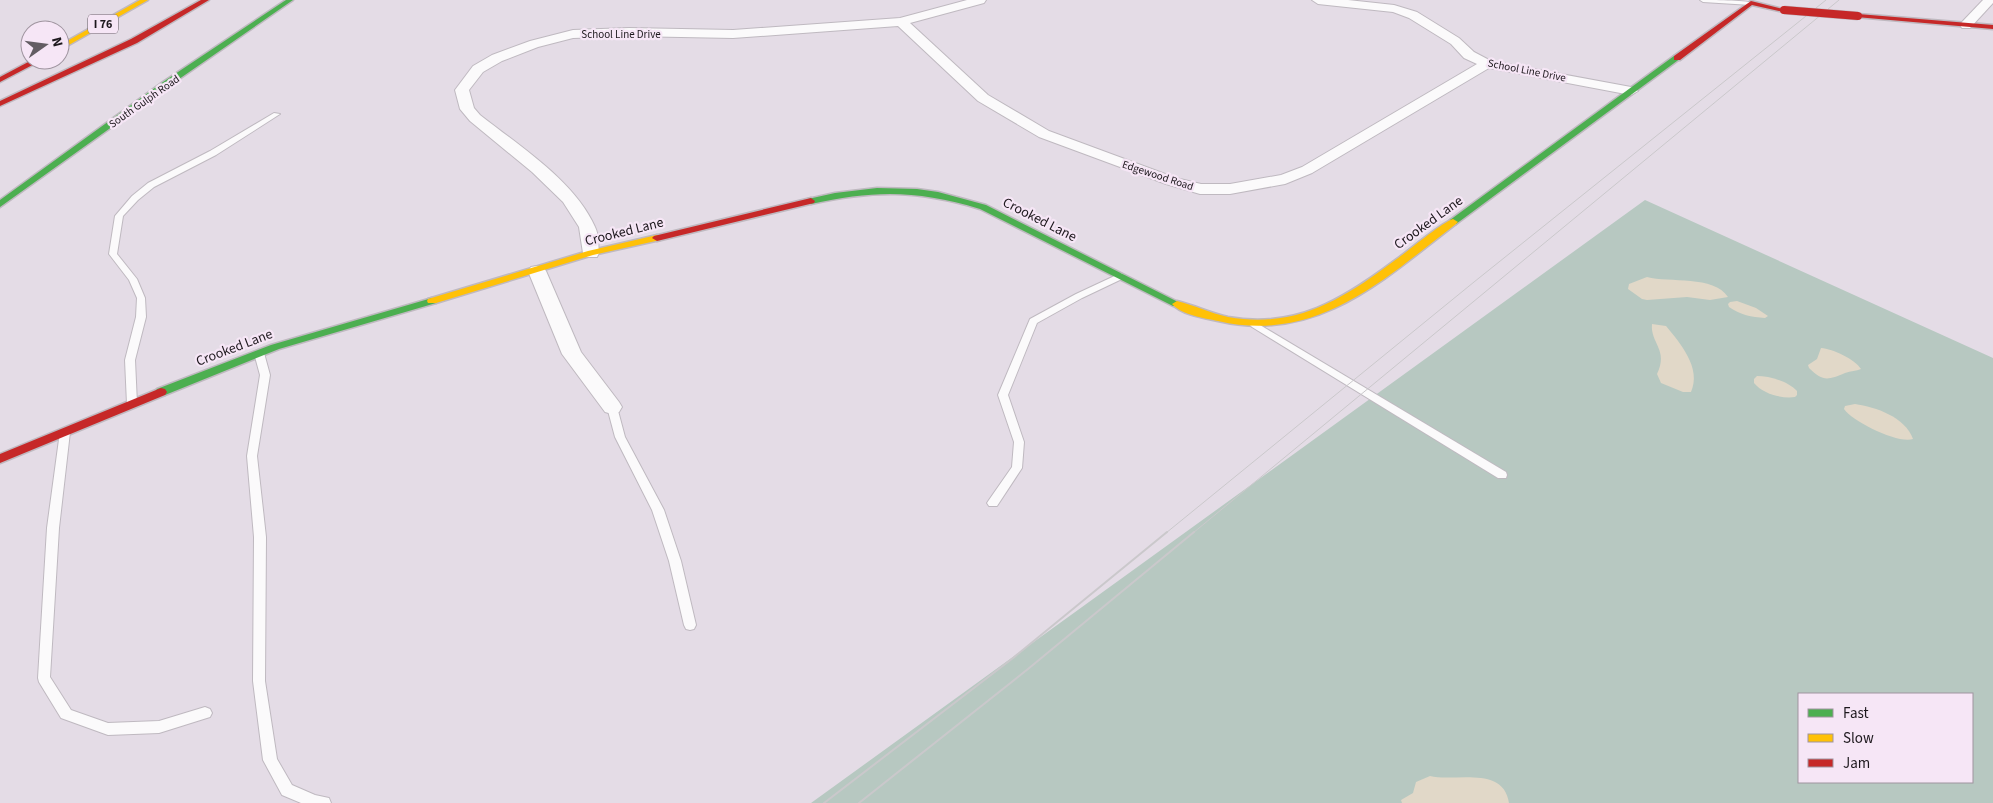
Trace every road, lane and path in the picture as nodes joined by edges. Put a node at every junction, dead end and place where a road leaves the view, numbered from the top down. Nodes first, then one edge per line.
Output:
1 (145, 0) edge
2 (206, 0) edge
3 (290, 0) edge
4 (980, 0) edge
5 (1318, 0) edge
6 (1703, 0) edge
7 (1989, 0) edge
8 (1751, 1) edge
9 (901, 22) junction
10 (1966, 25) junction
11 (1993, 27) edge
12 (70, 42) edge
13 (1487, 64) junction
14 (20, 69) edge
15 (0, 80) edge
16 (1631, 90) junction
17 (0, 104) edge
18 (276, 114) dead end
19 (0, 204) edge
20 (591, 254) junction
21 (537, 271) junction
22 (1121, 276) junction
23 (1254, 325) junction
24 (259, 353) junction
25 (132, 404) junction
26 (612, 407) joint
27 (65, 432) junction
28 (0, 459) edge
29 (1502, 475) dead end
30 (993, 503) dead end
31 (690, 625) dead end
32 (205, 712) dead end
33 (324, 803) edge

1 - 12 main road, I 76
2 - 17 main road
3 - 19 main road, South Gulph Road
4 - 9 street, School Line Drive
5 - 13 street, School Line Drive
6 - 8 lane
7 - 10 street
8 - 10 main road, bridge
8 - 16 main road, Crooked Lane
9 - 13 street, Edgewood Road
9 - 20 street, School Line Drive
10 - 11 main road
13 - 16 street, School Line Drive
14 - 15 main road
16 - 23 main road, Crooked Lane
18 - 25 lane
20 - 21 main road, Crooked Lane
20 - 22 main road, Crooked Lane
21 - 24 main road, Crooked Lane
21 - 26 street
22 - 23 main road, Crooked Lane
22 - 30 lane
23 - 29 lane
24 - 25 main road, Crooked Lane
24 - 33 lane
25 - 27 main road, Crooked Lane
26 - 31 lane
27 - 28 main road, Crooked Lane
27 - 32 lane

